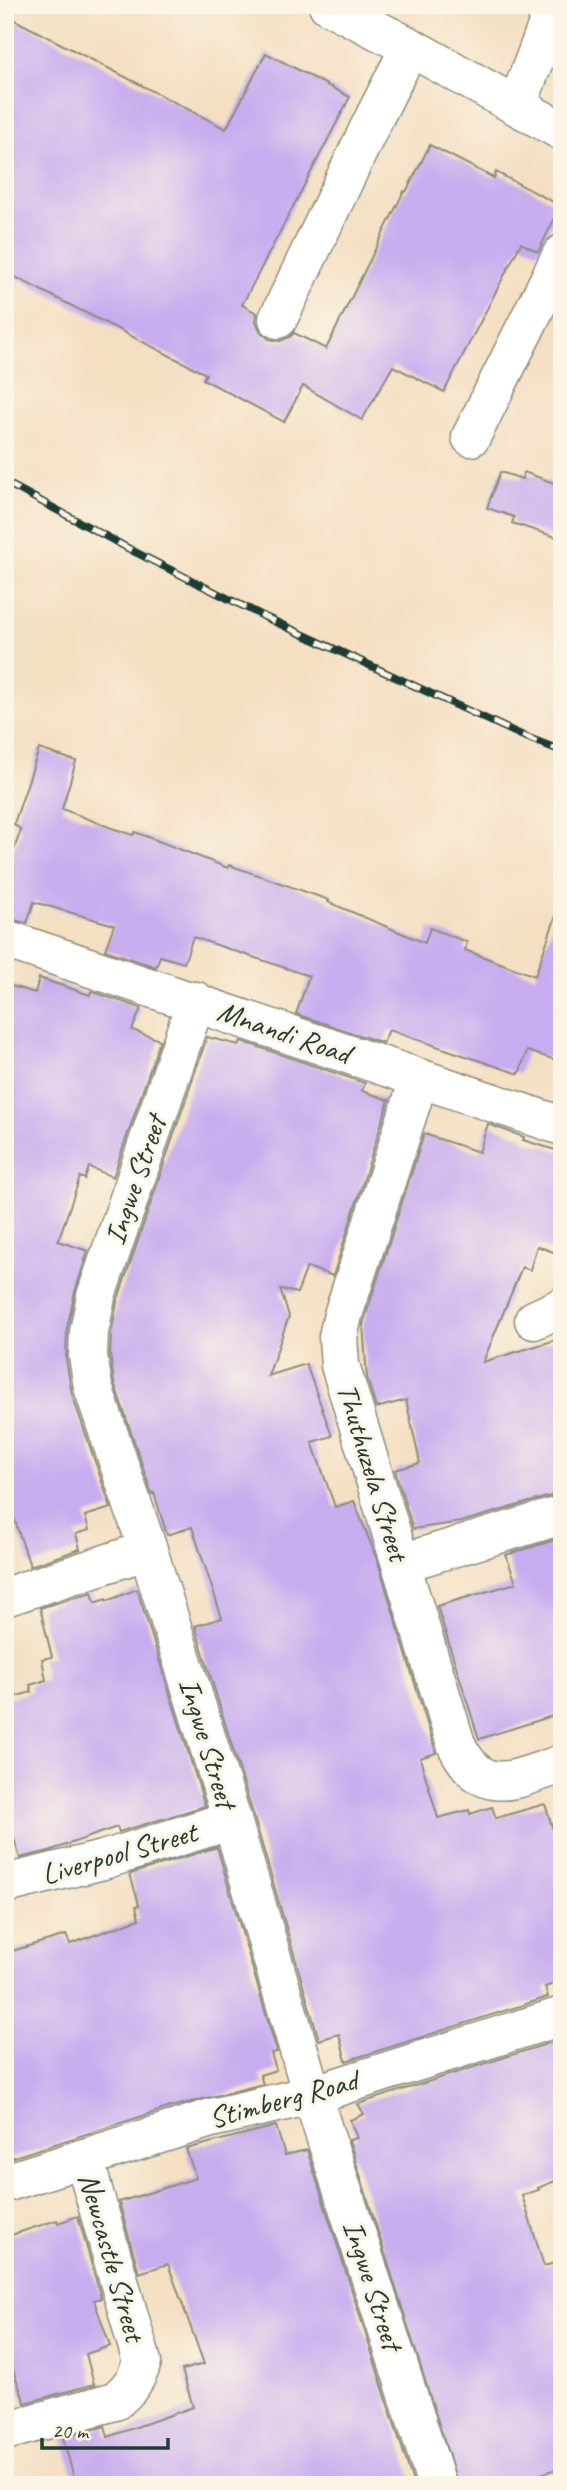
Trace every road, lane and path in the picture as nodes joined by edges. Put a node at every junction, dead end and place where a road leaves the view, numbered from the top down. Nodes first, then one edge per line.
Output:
1 (328, 5) edge
2 (555, 5) edge
3 (410, 47) junction
4 (517, 106) junction
5 (562, 131) edge
6 (562, 254) edge
7 (278, 319) dead end
8 (471, 437) dead end
9 (5, 939) edge
10 (196, 1001) junction
11 (419, 1079) junction
12 (562, 1126) edge
13 (562, 1515) edge
14 (148, 1550) junction
15 (402, 1563) junction
16 (5, 1597) edge
17 (562, 1764) edge
18 (232, 1820) junction
19 (5, 1884) edge
20 (562, 2016) edge
21 (312, 2095) junction
22 (84, 2158) junction
23 (5, 2183) edge
24 (5, 2431) edge
25 (437, 2485) edge

1 - 3 street
2 - 4 street
3 - 4 street
3 - 7 street
4 - 5 street
6 - 8 street
9 - 10 street, Mnandi Road
10 - 11 street, Mnandi Road
10 - 14 street, Ingwe Street
11 - 12 street, Mnandi Road
11 - 15 street, Thuthuzela Street
13 - 15 street
14 - 16 street
14 - 18 street, Ingwe Street
15 - 17 street, Thuthuzela Street
18 - 19 street, Liverpool Street
18 - 21 street, Ingwe Street
20 - 21 street, Stimberg Road
21 - 22 street, Stimberg Road
21 - 25 street, Ingwe Street
22 - 23 street, Stimberg Road
22 - 24 street, Newcastle Street

